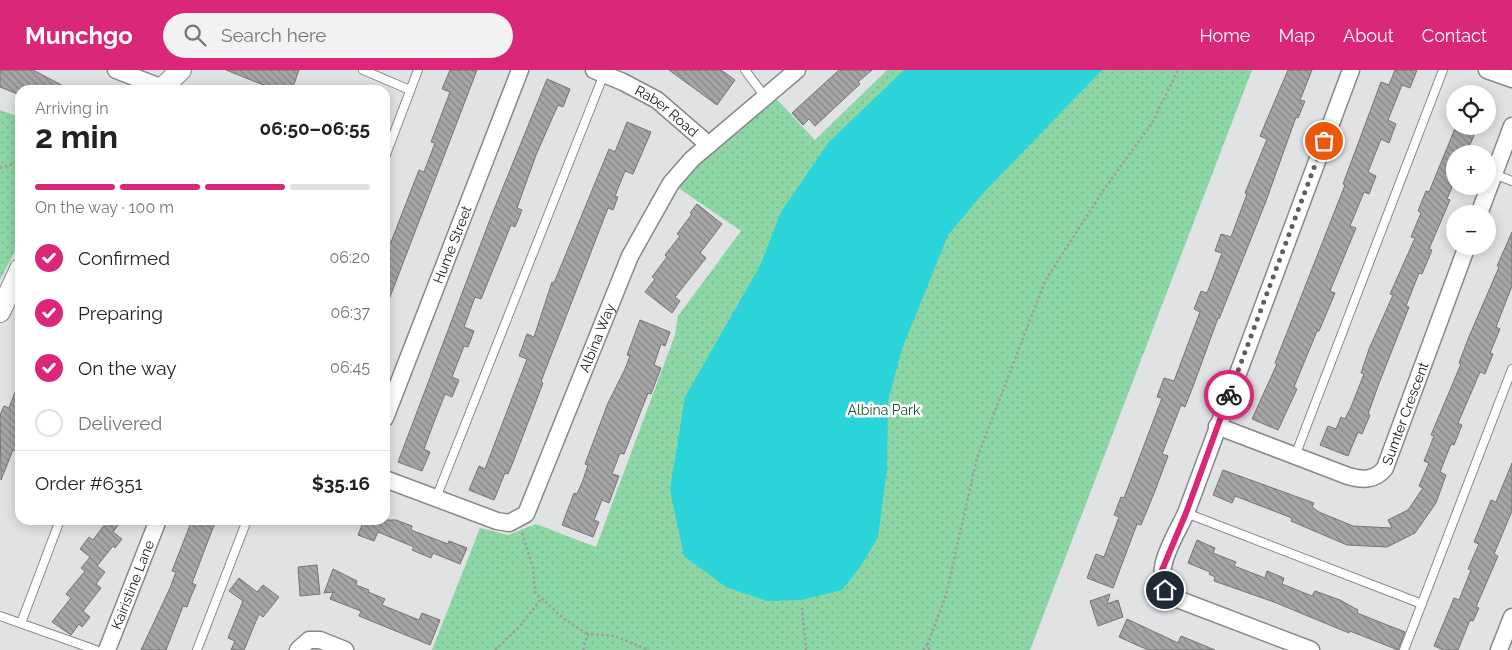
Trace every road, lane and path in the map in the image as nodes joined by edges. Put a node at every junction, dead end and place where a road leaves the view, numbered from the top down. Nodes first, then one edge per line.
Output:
1 (116, 70) edge
2 (181, 70) edge
3 (363, 70) edge
4 (418, 70) edge
5 (520, 70) edge
6 (745, 70) edge
7 (797, 70) edge
8 (1178, 70) edge
9 (1351, 70) edge
10 (1443, 70) edge
11 (1487, 70) edge
12 (599, 72) edge
13 (1512, 79) edge
14 (153, 85) edge
15 (167, 85) edge
16 (410, 90) junction
17 (766, 98) junction
18 (1512, 126) edge
19 (390, 144) edge
20 (709, 145) junction
21 (15, 164) edge
22 (0, 168) edge
23 (1496, 169) edge
24 (1496, 175) edge
25 (1512, 181) edge
26 (1464, 255) edge
27 (15, 279) edge
28 (0, 310) edge
29 (1512, 369) edge
30 (390, 405) edge
31 (1217, 426) junction
32 (1295, 456) junction
33 (390, 481) edge
34 (436, 498) junction
35 (1186, 513) junction
36 (517, 519) junction
37 (58, 525) edge
38 (156, 525) edge
39 (245, 525) edge
40 (542, 598) junction
41 (1422, 604) junction
42 (802, 608) dead end
43 (0, 616) edge
44 (1512, 617) edge
45 (20, 623) junction
46 (588, 634) junction
47 (928, 643) junction
48 (96, 650) edge
49 (107, 650) edge
50 (197, 650) edge
51 (298, 650) edge
52 (345, 650) edge
53 (495, 650) edge
54 (583, 650) edge
55 (649, 650) edge
56 (806, 650) edge
57 (923, 650) edge
58 (929, 650) edge
59 (1312, 650) edge
60 (1404, 650) edge
61 (1499, 650) edge

1 - 14 street
2 - 15 street
3 - 16 lane
4 - 16 lane
5 - 30 street, Hume Street
6 - 17 lane
7 - 17 street, Albina Way
8 - 47 path
9 - 31 street
10 - 32 lane
11 - 13 street
12 - 20 street, Raber Road
12 - 34 lane
16 - 19 lane
17 - 20 street, Albina Way
18 - 23 street
20 - 36 street, Albina Way
21 - 22 path
24 - 25 lane
26 - 32 street, Sumter Crescent
27 - 28 street
29 - 41 lane
31 - 32 street, Sumter Crescent
31 - 35 street
33 - 34 street
34 - 36 street
35 - 41 lane
35 - 59 street
36 - 40 path
37 - 45 lane
38 - 49 street, Kairistine Lane
39 - 50 lane
40 - 46 path
40 - 53 path
41 - 60 lane
42 - 56 path
43 - 45 lane
44 - 61 street
45 - 48 lane
46 - 54 path
46 - 55 path
47 - 57 path
47 - 58 path
51 - 52 street

